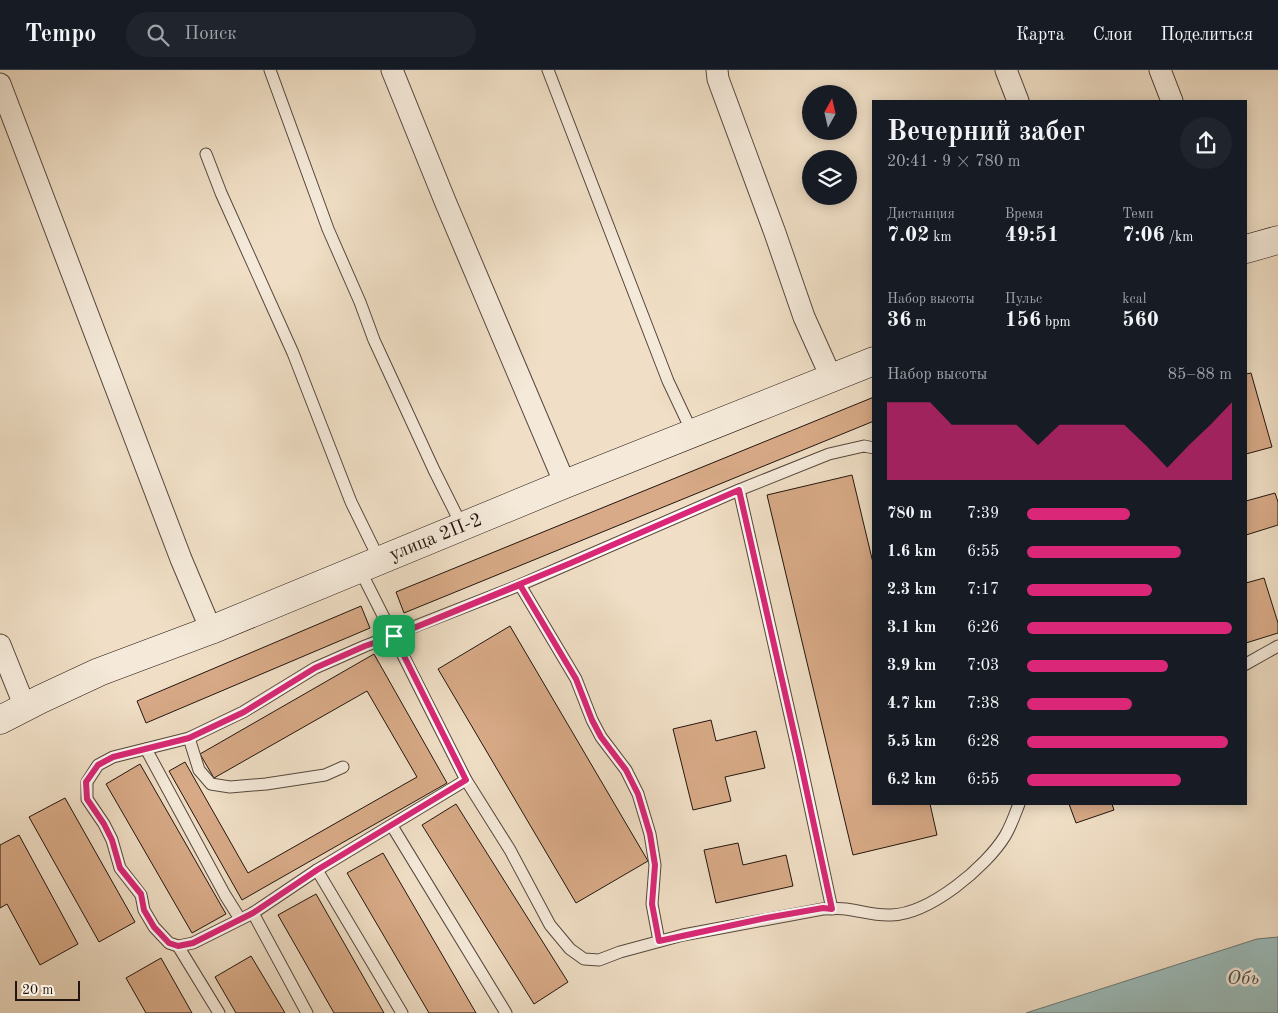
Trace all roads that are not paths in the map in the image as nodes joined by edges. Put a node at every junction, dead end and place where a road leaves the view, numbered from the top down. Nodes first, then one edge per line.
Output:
1 (270, 70) edge
2 (392, 70) edge
3 (548, 70) edge
4 (717, 70) edge
5 (1006, 70) edge
6 (1160, 70) edge
7 (0, 84) edge
8 (1018, 100) edge
9 (1172, 100) edge
10 (206, 154) dead end
11 (1278, 240) edge
12 (1247, 248) edge
13 (872, 363) edge
14 (831, 377) junction
15 (693, 434) junction
16 (872, 448) edge
17 (565, 484) junction
18 (739, 490) junction
19 (463, 528) junction
20 (370, 566) junction
21 (520, 585) junction
22 (211, 630) junction
23 (394, 636) junction
24 (0, 645) edge
25 (1278, 646) edge
26 (1247, 663) edge
27 (25, 707) junction
28 (0, 720) edge
29 (189, 738) junction
30 (146, 749) junction
31 (343, 767) dead end
32 (466, 780) junction
33 (1019, 805) edge
34 (392, 826) junction
35 (317, 870) junction
36 (832, 909) junction
37 (253, 913) junction
38 (240, 919) junction
39 (659, 941) junction
40 (178, 946) junction
41 (219, 1013) edge
42 (307, 1013) edge
43 (402, 1013) edge
44 (506, 1013) edge

1 - 19 lane
2 - 17 street
3 - 15 lane
4 - 14 street
5 - 8 street
6 - 9 street
7 - 22 street
10 - 20 lane
11 - 12 main road
13 - 14 main road, улица 2П-2
14 - 15 main road, улица 2П-2
15 - 17 main road, улица 2П-2
16 - 18 lane
17 - 19 main road, улица 2П-2
18 - 21 lane
18 - 36 lane
19 - 20 main road, улица 2П-2
20 - 22 main road, улица 2П-2
20 - 23 lane
21 - 23 lane
21 - 39 lane
22 - 27 main road, улица 2П-2
23 - 29 lane
23 - 32 lane
24 - 27 street
25 - 26 lane
27 - 28 main road, улица 2П-2
29 - 30 lane
29 - 31 lane
30 - 38 lane
30 - 40 lane
32 - 34 lane
32 - 39 lane
33 - 36 lane
34 - 35 lane
34 - 44 lane
35 - 37 lane
35 - 43 lane
36 - 39 lane
37 - 38 lane
37 - 42 lane
38 - 40 lane
40 - 41 lane

